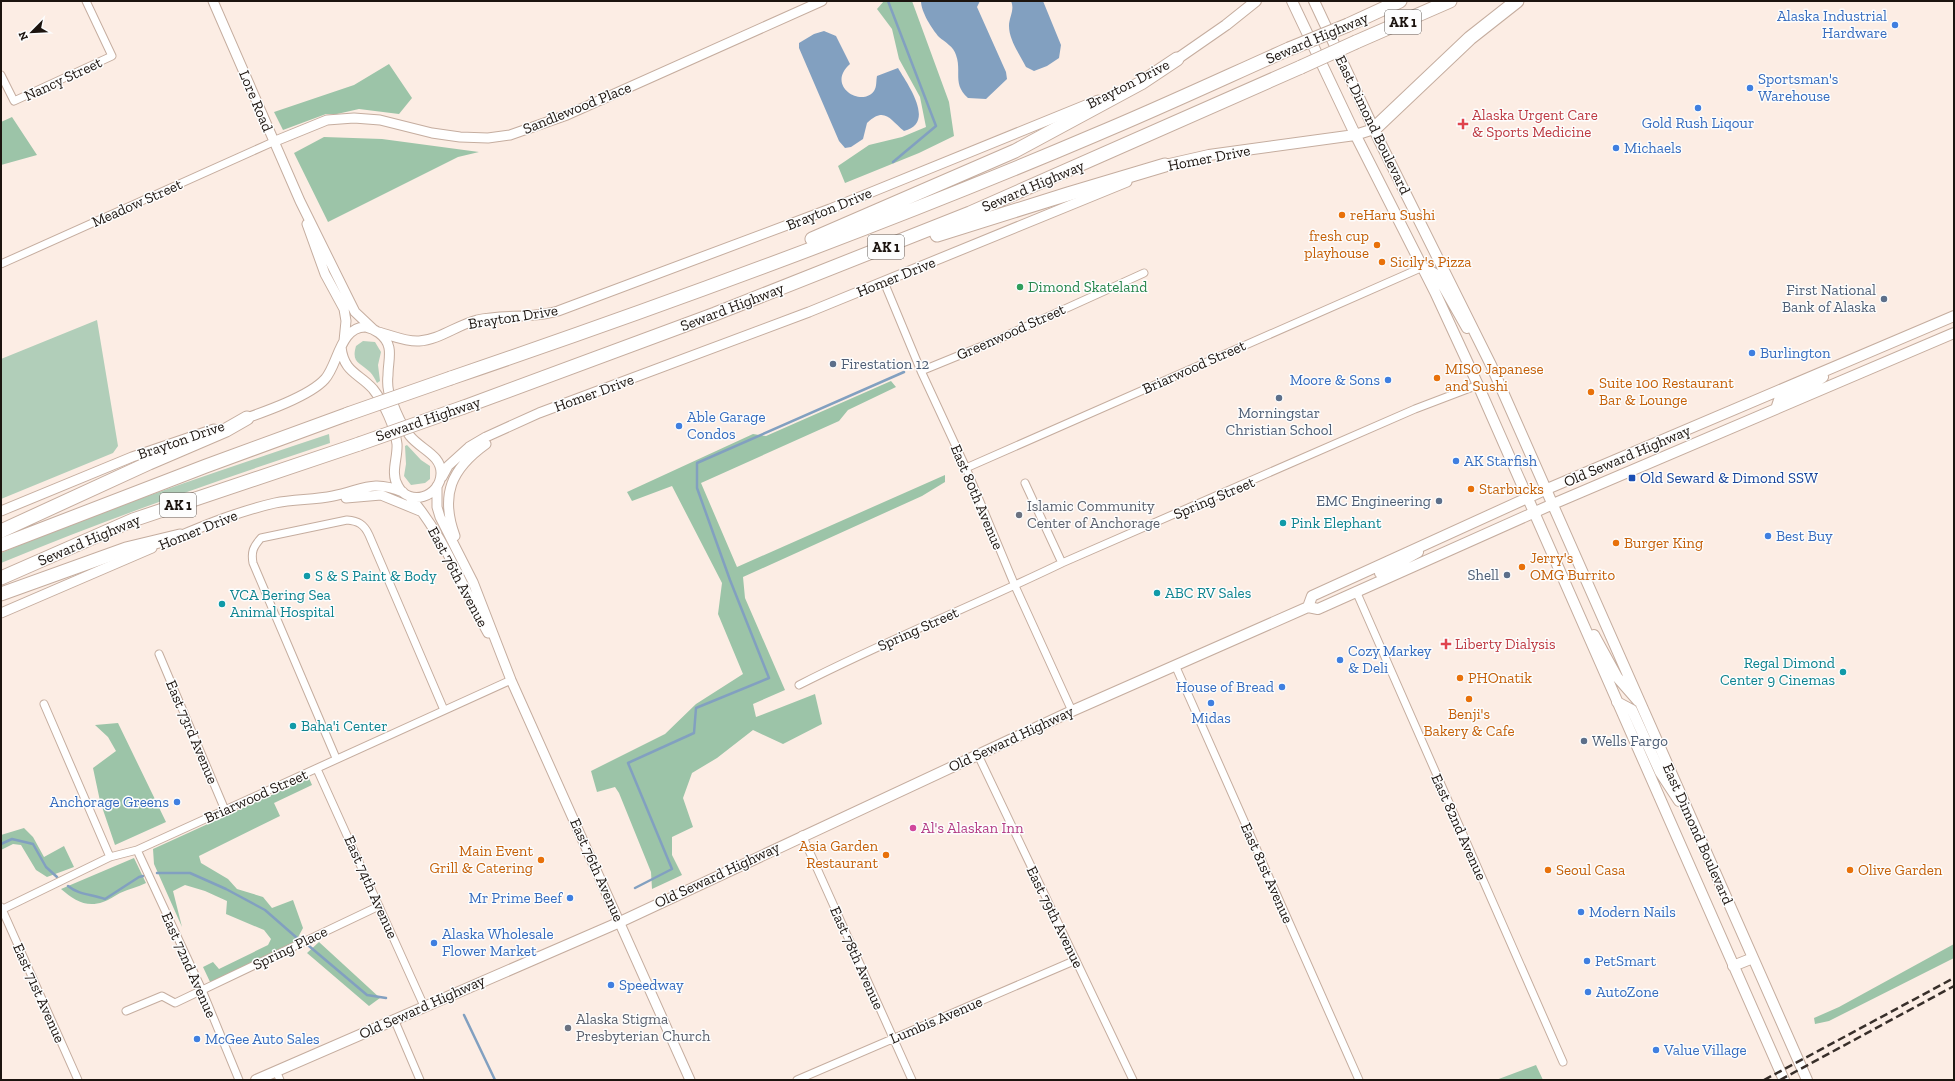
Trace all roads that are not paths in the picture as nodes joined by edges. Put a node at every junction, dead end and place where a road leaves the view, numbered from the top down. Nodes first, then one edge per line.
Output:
1 (86, 1) edge
2 (213, 1) edge
3 (822, 1) edge
4 (1256, 1) edge
5 (1292, 1) edge
6 (1314, 1) edge
7 (1384, 1) edge
8 (1400, 1) edge
9 (1450, 1) edge
10 (1517, 1) edge
11 (1347, 22) junction
12 (1177, 59) junction
13 (1, 75) edge
14 (1374, 129) junction
15 (1355, 135) junction
16 (273, 142) junction
17 (1165, 166) junction
18 (300, 201) junction
19 (1, 264) edge
20 (842, 265) junction
21 (1422, 267) junction
22 (1144, 273) dead end
23 (884, 282) junction
24 (655, 307) junction
25 (1954, 316) edge
26 (375, 330) junction
27 (1954, 333) edge
28 (343, 344) junction
29 (1486, 354) junction
30 (1843, 363) junction
31 (921, 370) junction
32 (1478, 385) junction
33 (1776, 409) junction
34 (247, 418) junction
35 (511, 426) junction
36 (966, 468) junction
37 (439, 483) junction
38 (1025, 483) dead end
39 (1547, 489) junction
40 (406, 494) junction
41 (331, 497) junction
42 (1527, 498) junction
43 (1553, 504) junction
44 (1, 510) edge
45 (1534, 512) junction
46 (425, 515) junction
47 (1, 531) edge
48 (180, 536) junction
49 (1436, 539) junction
50 (1, 545) edge
51 (1062, 563) junction
52 (466, 565) junction
53 (1, 578) edge
54 (1015, 586) junction
55 (1356, 591) junction
56 (1, 594) edge
57 (1572, 601) junction
58 (1308, 607) junction
59 (1, 613) edge
60 (159, 654) dead end
61 (503, 660) junction
62 (1175, 665) junction
63 (511, 680) junction
64 (799, 685) dead end
65 (1617, 702) junction
66 (44, 704) dead end
67 (1641, 704) junction
68 (444, 710) junction
69 (1072, 711) junction
70 (978, 755) junction
71 (336, 758) junction
72 (317, 769) junction
73 (225, 810) junction
74 (1689, 814) junction
75 (802, 835) junction
76 (136, 850) junction
77 (110, 857) junction
78 (379, 906) junction
79 (1, 909) edge
80 (620, 922) junction
81 (1753, 958) junction
82 (1076, 960) junction
83 (1733, 966) junction
84 (202, 990) junction
85 (424, 1006) junction
86 (126, 1011) dead end
87 (394, 1019) junction
88 (893, 1038) junction
89 (1563, 1062) dead end
90 (278, 1075) edge
91 (78, 1080) edge
92 (239, 1080) edge
93 (256, 1080) edge
94 (420, 1080) edge
95 (690, 1080) edge
96 (797, 1080) edge
97 (912, 1080) edge
98 (1132, 1080) edge
99 (1359, 1080) edge
100 (1784, 1080) edge
101 (1806, 1080) edge

1 - 13 street, Nancy Street
2 - 16 street, Lore Road
3 - 16 street, Sandlewood Place
4 - 12 main road, Brayton Drive
5 - 15 main road, East Dimond Boulevard
6 - 14 main road, East Dimond Boulevard
7 - 11 highway
8 - 11 highway, Seward Highway / AK 1
9 - 20 highway, Seward Highway / AK 1, bridge
10 - 14 highway
11 - 24 highway, Seward Highway / AK 1, bridge
12 - 24 highway
12 - 26 street, Brayton Drive
14 - 15 main road, Homer Drive
14 - 29 main road, East Dimond Boulevard
15 - 17 main road, Homer Drive
15 - 21 main road, East Dimond Boulevard
16 - 18 street, Lore Road
16 - 19 street, Meadow Street
17 - 20 highway
17 - 23 street, Homer Drive
18 - 26 street, Lore Road
18 - 28 street, Lore Road
20 - 53 highway, Seward Highway / AK 1, bridge
21 - 29 main road
21 - 32 main road, East Dimond Boulevard
21 - 36 street, Briarwood Street
22 - 31 street, Greenwood Street
23 - 31 street, East 80th Avenue
23 - 35 street, Homer Drive
24 - 50 highway, Seward Highway / AK 1, bridge
25 - 30 main road, Old Seward Highway
26 - 28 street
26 - 37 street, East 76th Avenue
27 - 33 main road, Old Seward Highway
28 - 34 street, Brayton Drive
28 - 40 street, East 76th Avenue
29 - 39 main road, East Dimond Boulevard
30 - 33 main road
30 - 39 main road, Old Seward Highway
31 - 36 street, East 80th Avenue
32 - 42 main road, East Dimond Boulevard
32 - 51 street, Spring Street
33 - 43 main road, Old Seward Highway
34 - 44 street, Brayton Drive
34 - 47 highway
35 - 37 street, Homer Drive
35 - 52 street
36 - 54 street, East 80th Avenue
37 - 40 street
37 - 52 street, East 76th Avenue
38 - 51 street
39 - 42 main road, Old Seward Highway
39 - 43 main road, East Dimond Boulevard
40 - 41 street, Homer Drive
40 - 46 street, East 76th Avenue
41 - 46 street
41 - 48 street, Homer Drive
42 - 45 main road, East Dimond Boulevard
42 - 49 main road, Old Seward Highway
43 - 45 main road, Old Seward Highway
43 - 67 main road, East Dimond Boulevard
45 - 55 main road, Old Seward Highway
45 - 57 main road, East Dimond Boulevard
46 - 61 street, East 76th Avenue
48 - 56 highway
48 - 59 street, Homer Drive
49 - 55 main road
49 - 58 main road, Old Seward Highway
51 - 54 street, Spring Street
52 - 61 street, East 76th Avenue
54 - 64 street, Spring Street
54 - 69 street, East 80th Avenue
55 - 58 main road, Old Seward Highway
55 - 89 street, East 82nd Avenue
57 - 65 main road, East Dimond Boulevard
57 - 67 main road
58 - 62 main road, Old Seward Highway
60 - 73 street, East 73rd Avenue
61 - 63 street, East 76th Avenue
62 - 69 main road, Old Seward Highway
62 - 99 street, East 81st Avenue
63 - 68 street, Briarwood Street
63 - 80 street, East 76th Avenue
65 - 74 main road
65 - 83 main road, East Dimond Boulevard
66 - 77 street
67 - 74 main road, East Dimond Boulevard
68 - 71 street, Briarwood Street
68 - 71 street
69 - 70 main road, Old Seward Highway
70 - 75 main road, Old Seward Highway
70 - 82 street, East 79th Avenue
71 - 72 street, Briarwood Street
72 - 73 street, Briarwood Street
72 - 78 street, East 74th Avenue
73 - 76 street, Briarwood Street
74 - 81 main road, East Dimond Boulevard
75 - 80 main road, Old Seward Highway
75 - 88 street, East 78th Avenue
76 - 77 street, Briarwood Street
76 - 84 street, East 72nd Avenue
77 - 79 street, Briarwood Street
78 - 84 street, Spring Place
78 - 85 street, East 74th Avenue
79 - 91 street, East 71st Avenue
80 - 85 main road, Old Seward Highway
80 - 95 street, East 76th Avenue
81 - 83 main road
81 - 101 main road, East Dimond Boulevard
82 - 88 street, Lumbis Avenue
82 - 98 street, East 79th Avenue
83 - 100 main road, East Dimond Boulevard
84 - 86 street, Spring Place
84 - 92 street, East 72nd Avenue
85 - 87 main road, Old Seward Highway
87 - 90 main road, Old Seward Highway
87 - 94 street
88 - 96 street, Lumbis Avenue
88 - 97 street, East 78th Avenue
90 - 93 main road, Old Seward Highway

